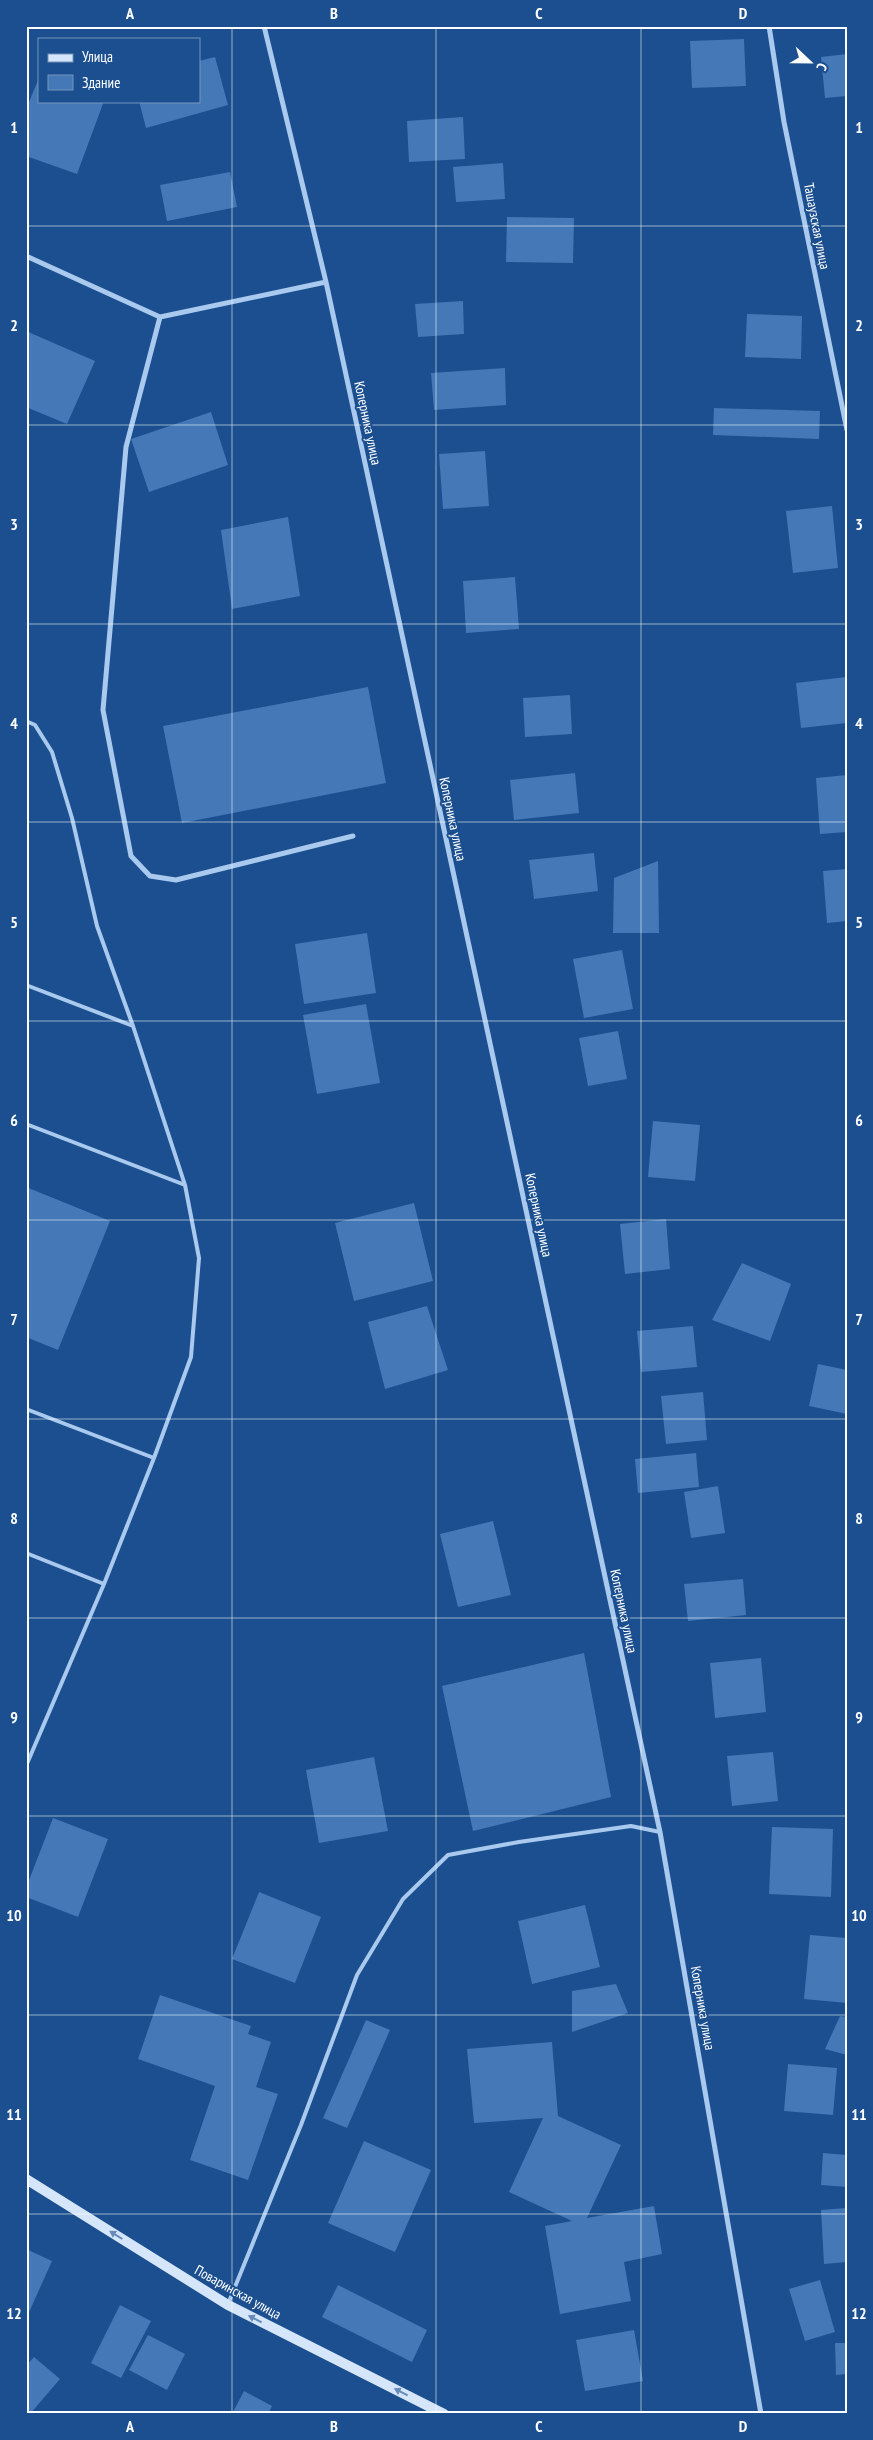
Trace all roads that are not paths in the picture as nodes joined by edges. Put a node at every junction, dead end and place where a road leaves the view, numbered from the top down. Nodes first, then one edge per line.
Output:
1 (264, 26) edge
2 (769, 26) edge
3 (26, 256) edge
4 (326, 282) junction
5 (160, 317) junction
6 (847, 430) edge
7 (26, 721) edge
8 (353, 836) dead end
9 (26, 985) edge
10 (133, 1026) junction
11 (26, 1124) edge
12 (185, 1186) junction
13 (26, 1409) edge
14 (154, 1458) junction
15 (26, 1553) edge
16 (104, 1584) junction
17 (26, 1766) edge
18 (660, 1832) junction
19 (26, 2179) edge
20 (228, 2305) junction
21 (444, 2414) edge
22 (761, 2414) edge

1 - 4 street, Коперника улица
2 - 6 street, Ташаузская улица
3 - 5 street
4 - 5 street
4 - 18 street, Коперника улица
5 - 8 street
7 - 10 lane
9 - 10 lane
10 - 12 lane
11 - 12 lane
12 - 14 lane
13 - 14 lane
14 - 16 lane
15 - 16 lane
16 - 17 lane
18 - 20 lane
18 - 22 street, Коперника улица
20 -> 19 main road, Поваринская улица
21 -> 20 main road, Поваринская улица

